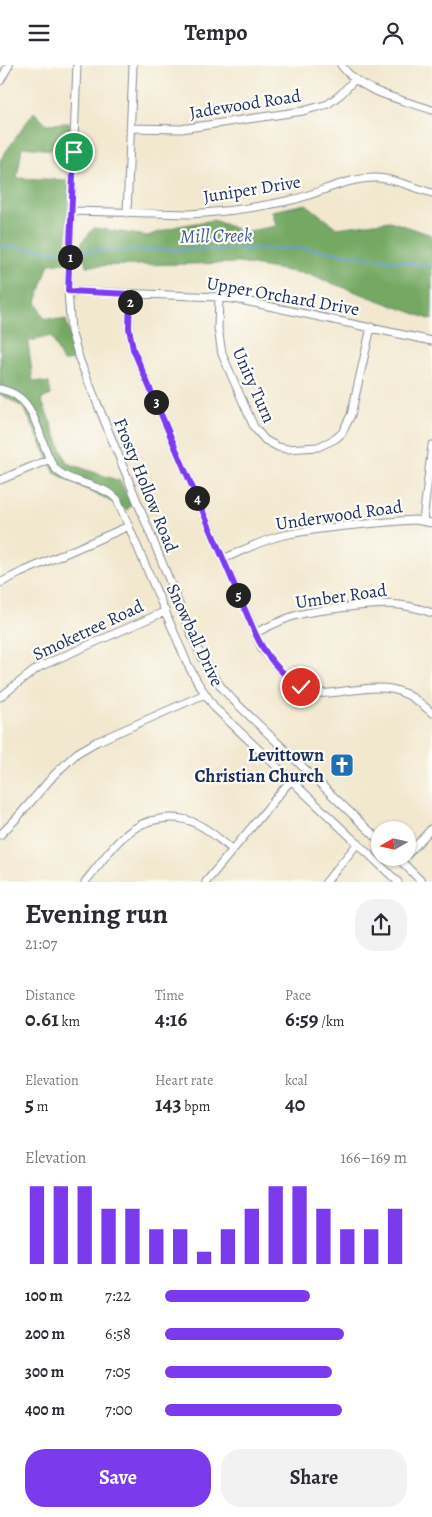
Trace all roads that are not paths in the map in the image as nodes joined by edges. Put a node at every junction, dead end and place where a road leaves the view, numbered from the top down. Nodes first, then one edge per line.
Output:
1 (9, 65) edge
2 (77, 65) edge
3 (132, 65) edge
4 (341, 65) edge
5 (354, 79) junction
6 (0, 81) edge
7 (432, 110) edge
8 (130, 128) junction
9 (432, 193) edge
10 (72, 211) junction
11 (127, 213) junction
12 (68, 291) junction
13 (130, 294) junction
14 (219, 297) junction
15 (371, 327) junction
16 (432, 341) edge
17 (0, 389) edge
18 (432, 445) edge
19 (50, 459) junction
20 (0, 480) edge
21 (423, 521) junction
22 (432, 523) edge
23 (129, 526) junction
24 (223, 559) junction
25 (0, 583) edge
26 (166, 611) junction
27 (432, 613) edge
28 (255, 633) junction
29 (205, 695) junction
30 (0, 697) edge
31 (432, 713) edge
32 (291, 780) junction
33 (432, 828) edge
34 (371, 832) edge
35 (0, 835) edge
36 (358, 843) junction
37 (416, 845) edge
38 (232, 849) junction
39 (407, 866) edge
40 (85, 882) edge
41 (206, 882) edge
42 (326, 882) edge
43 (398, 882) edge
44 (422, 882) edge

1 - 6 street
2 - 10 street, Frosty Hollow Road
3 - 8 street
4 - 5 street
5 - 7 street
5 - 8 street, Jadewood Road
8 - 11 street
9 - 11 street, Juniper Drive
10 - 11 street, Juniper Drive
10 - 12 street, Frosty Hollow Road
12 - 13 street, Upper Orchard Drive
12 - 34 street, Frosty Hollow Road
13 - 14 street, Upper Orchard Drive
13 - 24 street
14 - 15 street, Upper Orchard Drive
14 - 15 street, Unity Turn
15 - 16 street, Upper Orchard Drive
17 - 19 street, Snowball Drive
18 - 21 street
19 - 20 street
19 - 23 street, Snowball Drive
21 - 22 street, Underwood Road
21 - 24 street, Underwood Road
23 - 25 street
23 - 26 street, Snowball Drive
24 - 28 street
26 - 29 street, Snowball Drive
26 - 30 street, Smoketree Road
27 - 28 street, Umber Road
28 - 31 street
29 - 32 street, Snowball Drive
29 - 35 street
32 - 36 street, Snowball Drive
32 - 38 street
33 - 37 street
36 - 42 street
36 - 43 street, Snowball Drive
38 - 40 street
38 - 41 street
39 - 44 street

